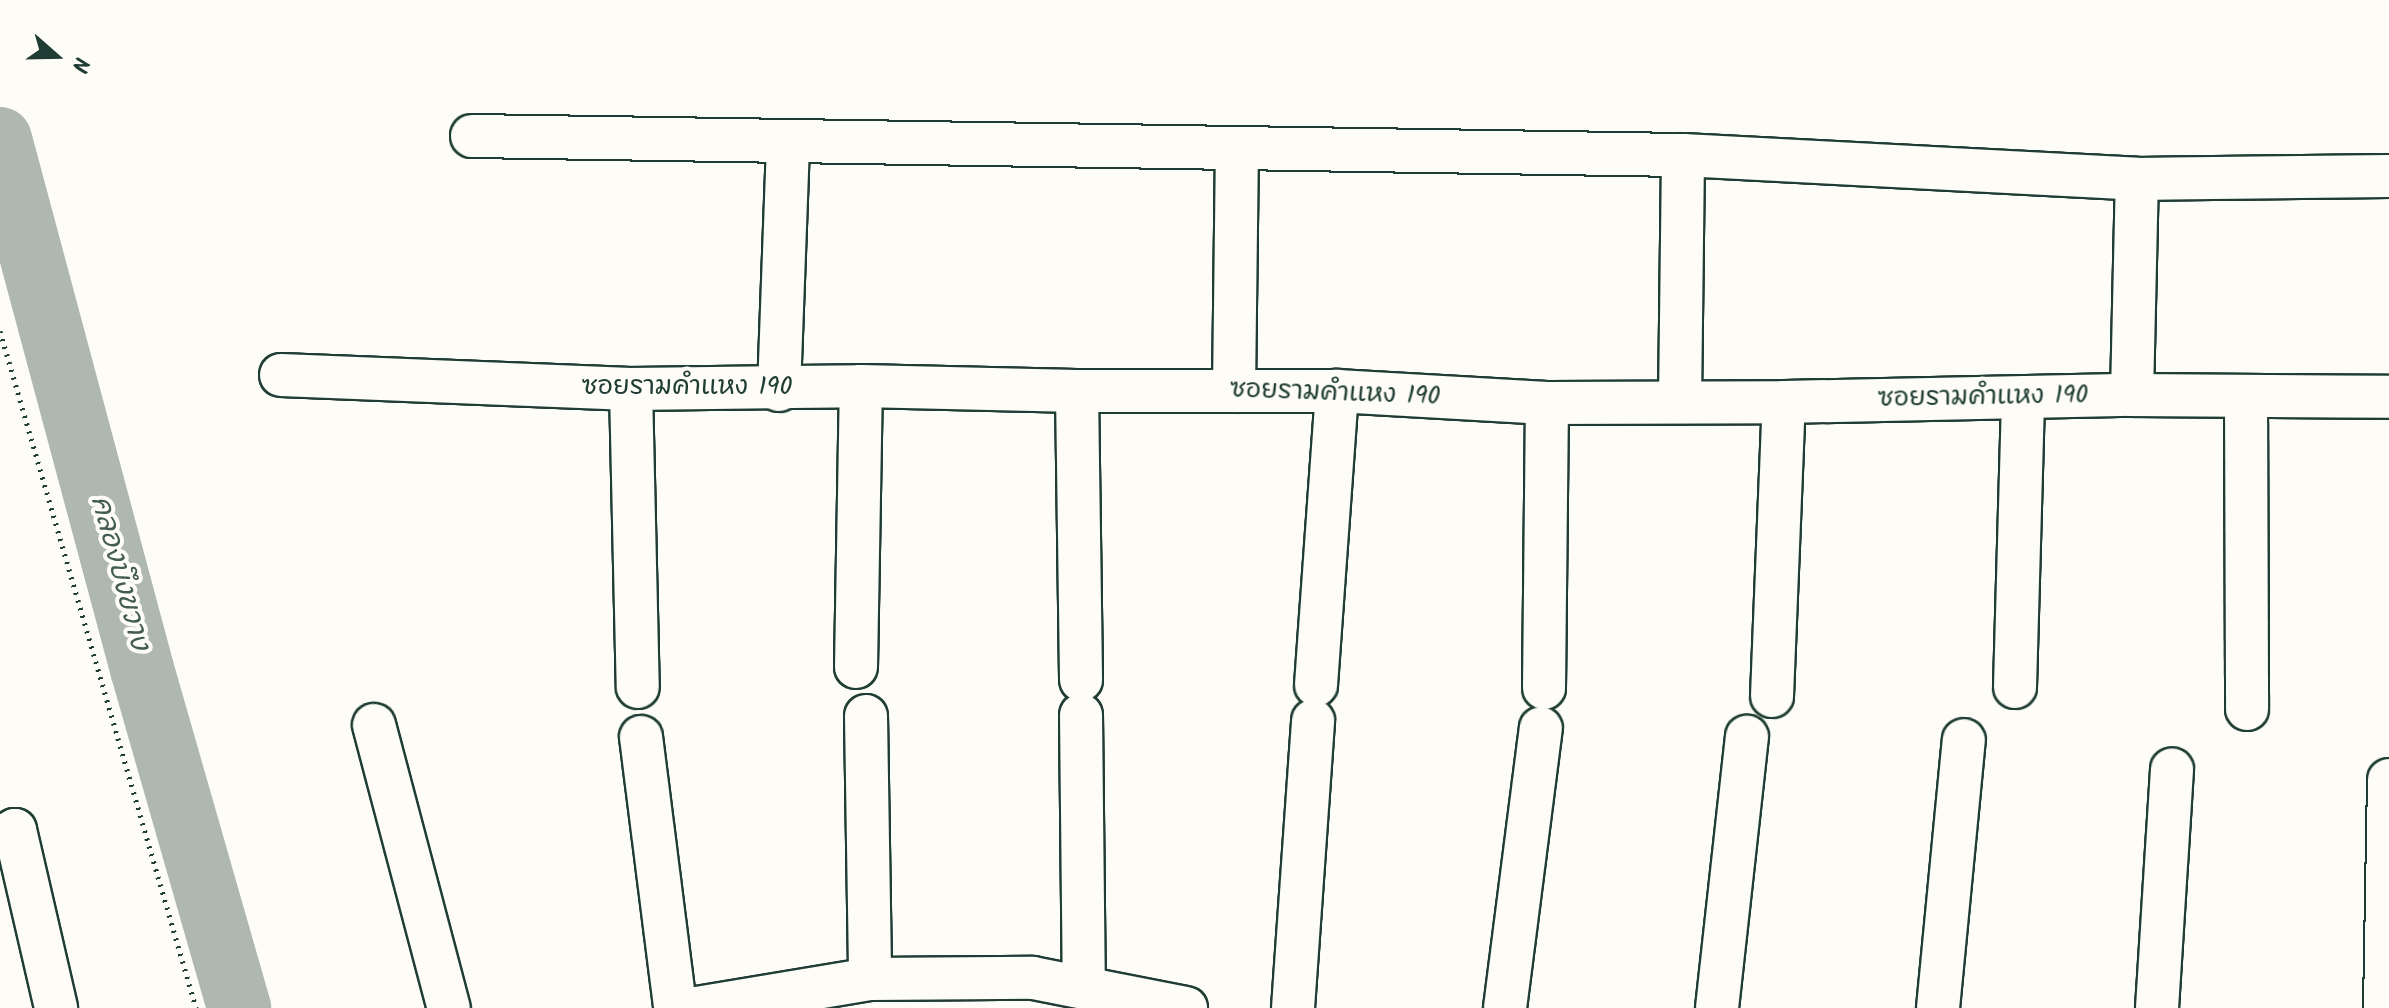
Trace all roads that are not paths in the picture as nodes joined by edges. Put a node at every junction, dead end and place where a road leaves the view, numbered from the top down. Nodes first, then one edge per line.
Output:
1 (472, 136) dead end
2 (788, 142) junction
3 (1237, 149) junction
4 (1683, 155) junction
5 (2389, 176) edge
6 (2137, 179) junction
7 (281, 375) dead end
8 (861, 386) junction
9 (631, 389) junction
10 (779, 390) junction
11 (1077, 391) junction
12 (1234, 391) junction
13 (1337, 391) junction
14 (2132, 395) junction
15 (2246, 396) junction
16 (2023, 397) junction
17 (2389, 397) edge
18 (1680, 402) junction
19 (1784, 402) junction
20 (1547, 403) junction
21 (856, 667) dead end
22 (638, 687) dead end
23 (2015, 687) dead end
24 (1772, 696) dead end
25 (2247, 709) dead end
26 (866, 716) dead end
27 (374, 725) dead end
28 (641, 737) dead end
29 (1747, 737) dead end
30 (1964, 740) dead end
31 (2172, 769) dead end
32 (2389, 780) edge
33 (0, 838) edge
34 (870, 979) junction
35 (1084, 987) junction
36 (983, 994) edge
37 (56, 1008) edge
38 (449, 1008) edge
39 (675, 1008) edge
40 (697, 1008) edge
41 (1186, 1008) edge
42 (1293, 1008) edge
43 (1505, 1008) edge
44 (1717, 1008) edge
45 (1938, 1008) edge
46 (2157, 1008) edge
47 (2385, 1008) edge

1 - 2 street
2 - 3 street
2 - 10 street
3 - 4 street
3 - 12 street
4 - 6 street
4 - 18 street
5 - 6 street
6 - 14 street
7 - 9 street, ซอยรามคำแหง 190
8 - 10 street, ซอยรามคำแหง 190
8 - 11 street, ซอยรามคำแหง 190
8 - 21 street
9 - 10 street, ซอยรามคำแหง 190
9 - 22 street
11 - 12 street, ซอยรามคำแหง 190
11 - 35 street
12 - 13 street, ซอยรามคำแหง 190
13 - 20 street, ซอยรามคำแหง 190
13 - 42 street
14 - 15 street, ซอยรามคำแหง 190
14 - 16 street, ซอยรามคำแหง 190
15 - 17 street, ซอยรามคำแหง 190
15 - 25 street
16 - 19 street, ซอยรามคำแหง 190
16 - 23 street
18 - 19 street, ซอยรามคำแหง 190
18 - 20 street, ซอยรามคำแหง 190
19 - 24 street
20 - 43 street
26 - 34 street
27 - 38 street
28 - 39 street
29 - 44 street
30 - 45 street
31 - 46 street
32 - 47 street
33 - 37 street
34 - 36 street
34 - 40 street
35 - 36 street
35 - 41 street

